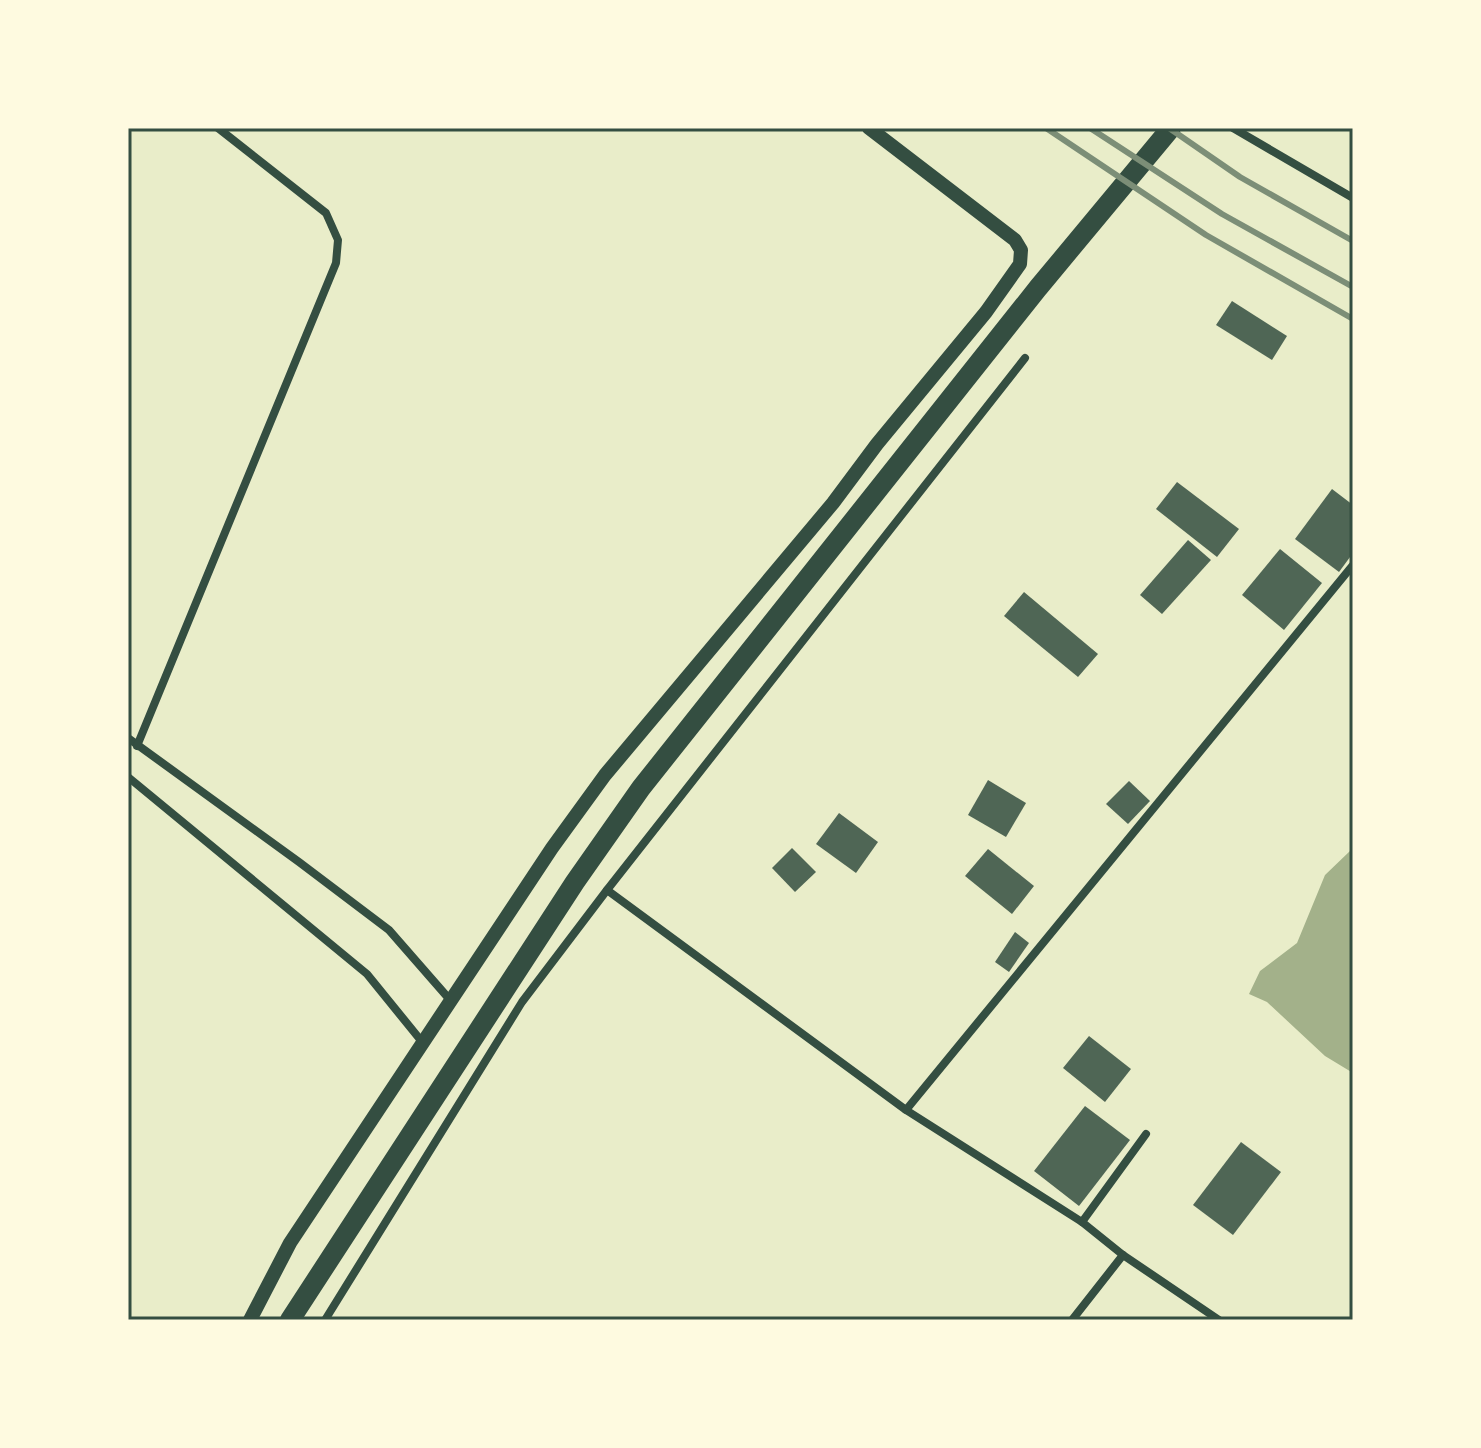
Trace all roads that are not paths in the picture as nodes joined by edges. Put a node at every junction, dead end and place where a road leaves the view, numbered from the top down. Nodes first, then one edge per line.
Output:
1 (218, 128) edge
2 (869, 128) edge
3 (1171, 128) edge
4 (1233, 128) edge
5 (1353, 198) edge
6 (1025, 358) dead end
7 (1353, 565) edge
8 (128, 738) edge
9 (137, 746) junction
10 (128, 777) edge
11 (607, 890) junction
12 (451, 1001) junction
13 (423, 1044) junction
14 (906, 1110) junction
15 (1146, 1134) dead end
16 (1082, 1222) junction
17 (1123, 1255) junction
18 (250, 1320) edge
19 (290, 1320) edge
20 (325, 1320) edge
21 (1072, 1320) edge
22 (1219, 1320) edge

1 - 9 street
2 - 12 street
3 - 19 main road
4 - 5 street
6 - 11 street
7 - 14 street
8 - 9 street
9 - 12 street
10 - 13 street
11 - 14 street
11 - 20 street
12 - 13 street
13 - 18 street
14 - 16 street
15 - 16 street
16 - 17 street
17 - 21 street
17 - 22 street

